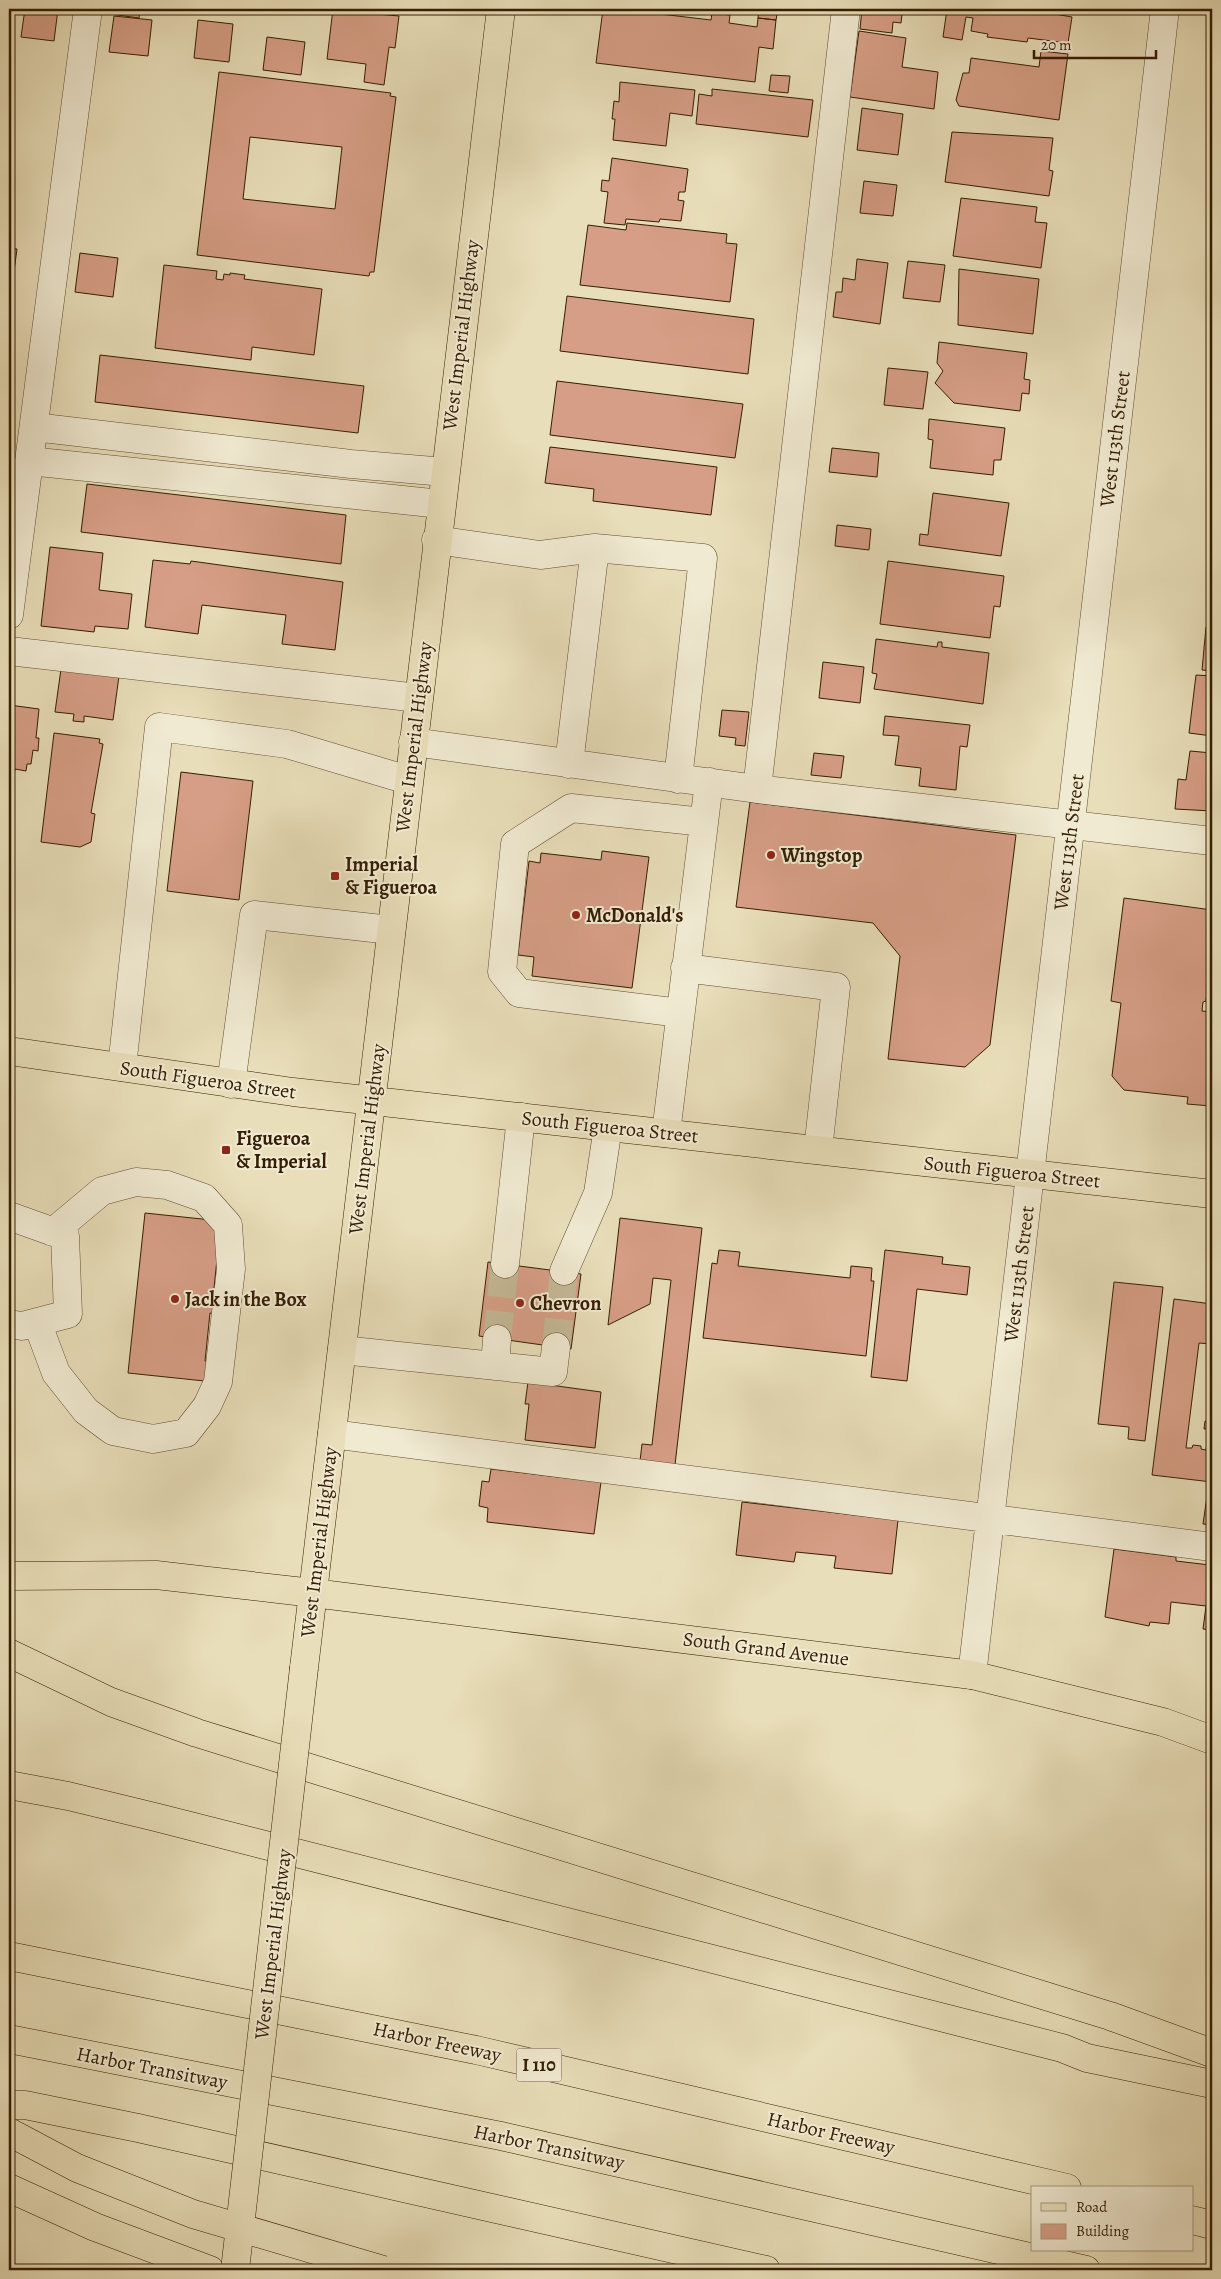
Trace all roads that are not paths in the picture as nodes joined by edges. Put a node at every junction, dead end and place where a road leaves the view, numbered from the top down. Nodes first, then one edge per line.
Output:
1 (88, 9) edge
2 (501, 9) edge
3 (846, 9) edge
4 (1165, 9) edge
5 (34, 427) junction
6 (29, 461) junction
7 (445, 472) junction
8 (441, 504) junction
9 (436, 540) junction
10 (595, 548) junction
11 (9, 615) edge
12 (9, 651) edge
13 (418, 698) junction
14 (413, 742) junction
15 (569, 764) junction
16 (678, 779) junction
17 (408, 780) junction
18 (708, 782) junction
19 (757, 789) junction
20 (704, 822) junction
21 (1071, 824) junction
22 (1212, 841) edge
23 (391, 930) junction
24 (685, 968) junction
25 (680, 1012) junction
26 (9, 1051) edge
27 (122, 1068) junction
28 (231, 1084) junction
29 (372, 1100) junction
30 (521, 1117) junction
31 (608, 1127) junction
32 (666, 1133) junction
33 (818, 1150) junction
34 (1030, 1173) junction
35 (1212, 1194) edge
36 (9, 1216) edge
37 (53, 1232) junction
38 (505, 1264) tunnel mouth
39 (564, 1272) tunnel mouth
40 (37, 1322) junction
41 (9, 1324) edge
42 (497, 1339) tunnel mouth
43 (556, 1347) tunnel mouth
44 (342, 1350) junction
45 (495, 1366) junction
46 (332, 1434) junction
47 (990, 1517) junction
48 (1212, 1547) edge
49 (9, 1576) edge
50 (313, 1593) junction
51 (9, 1653) edge
52 (972, 1675) junction
53 (1212, 1740) edge
54 (9, 1785) edge
55 (9, 1956) edge
56 (9, 2040) edge
57 (1212, 2053) edge
58 (1212, 2084) edge
59 (17, 2105) edge
60 (9, 2132) edge
61 (1057, 2186) edge
62 (9, 2188) edge
63 (1194, 2220) edge
64 (1212, 2225) edge
65 (210, 2270) edge
66 (235, 2270) edge
67 (383, 2270) edge
68 (766, 2270) edge
69 (1086, 2270) edge

1 - 5 street
2 - 7 main road, West Imperial Highway
3 - 19 street
4 - 21 street, West 113th Street
5 - 6 street
5 - 7 street
6 - 8 street
6 - 11 street
7 - 8 main road, West Imperial Highway
8 - 9 main road, West Imperial Highway
9 - 10 street
9 - 13 main road, West Imperial Highway
10 - 15 street
10 - 16 street
12 - 13 street
13 - 14 main road, West Imperial Highway
14 - 15 street
14 - 17 main road, West Imperial Highway
15 - 16 street
16 - 18 street
17 - 23 main road, West Imperial Highway
17 - 27 street
18 - 19 street
18 - 20 street
19 - 21 street
20 - 24 street
20 - 25 street
21 - 22 street
21 - 34 street, West 113th Street
23 - 28 street
23 - 29 main road, West Imperial Highway
24 - 25 street
24 - 33 street
25 - 32 street
26 - 27 main road, South Figueroa Street
27 - 28 main road, South Figueroa Street
28 - 29 main road, South Figueroa Street
29 - 30 main road, South Figueroa Street
29 - 44 main road, West Imperial Highway
30 - 31 main road, South Figueroa Street
30 - 38 street
31 - 32 main road, South Figueroa Street
31 - 39 street
32 - 33 main road, South Figueroa Street
33 - 34 main road, South Figueroa Street
34 - 35 main road, South Figueroa Street
34 - 47 street, West 113th Street
36 - 37 street
37 - 40 street
37 - 40 street
40 - 41 street
42 - 45 street
43 - 45 street
44 - 45 street
44 - 46 main road, West Imperial Highway
46 - 47 street
46 - 50 main road, West Imperial Highway
47 - 48 street
47 - 52 street, West 113th Street
49 - 50 main road, South Grand Avenue
50 - 52 main road, South Grand Avenue
50 - 66 main road, West Imperial Highway, bridge
51 - 57 main road
52 - 53 main road, South Grand Avenue
54 - 58 main road
55 - 61 main road, Harbor Freeway / I 110
56 - 69 main road, Harbor Transitway
59 - 68 main road
60 - 67 main road, bridge
62 - 65 main road
63 - 64 main road

